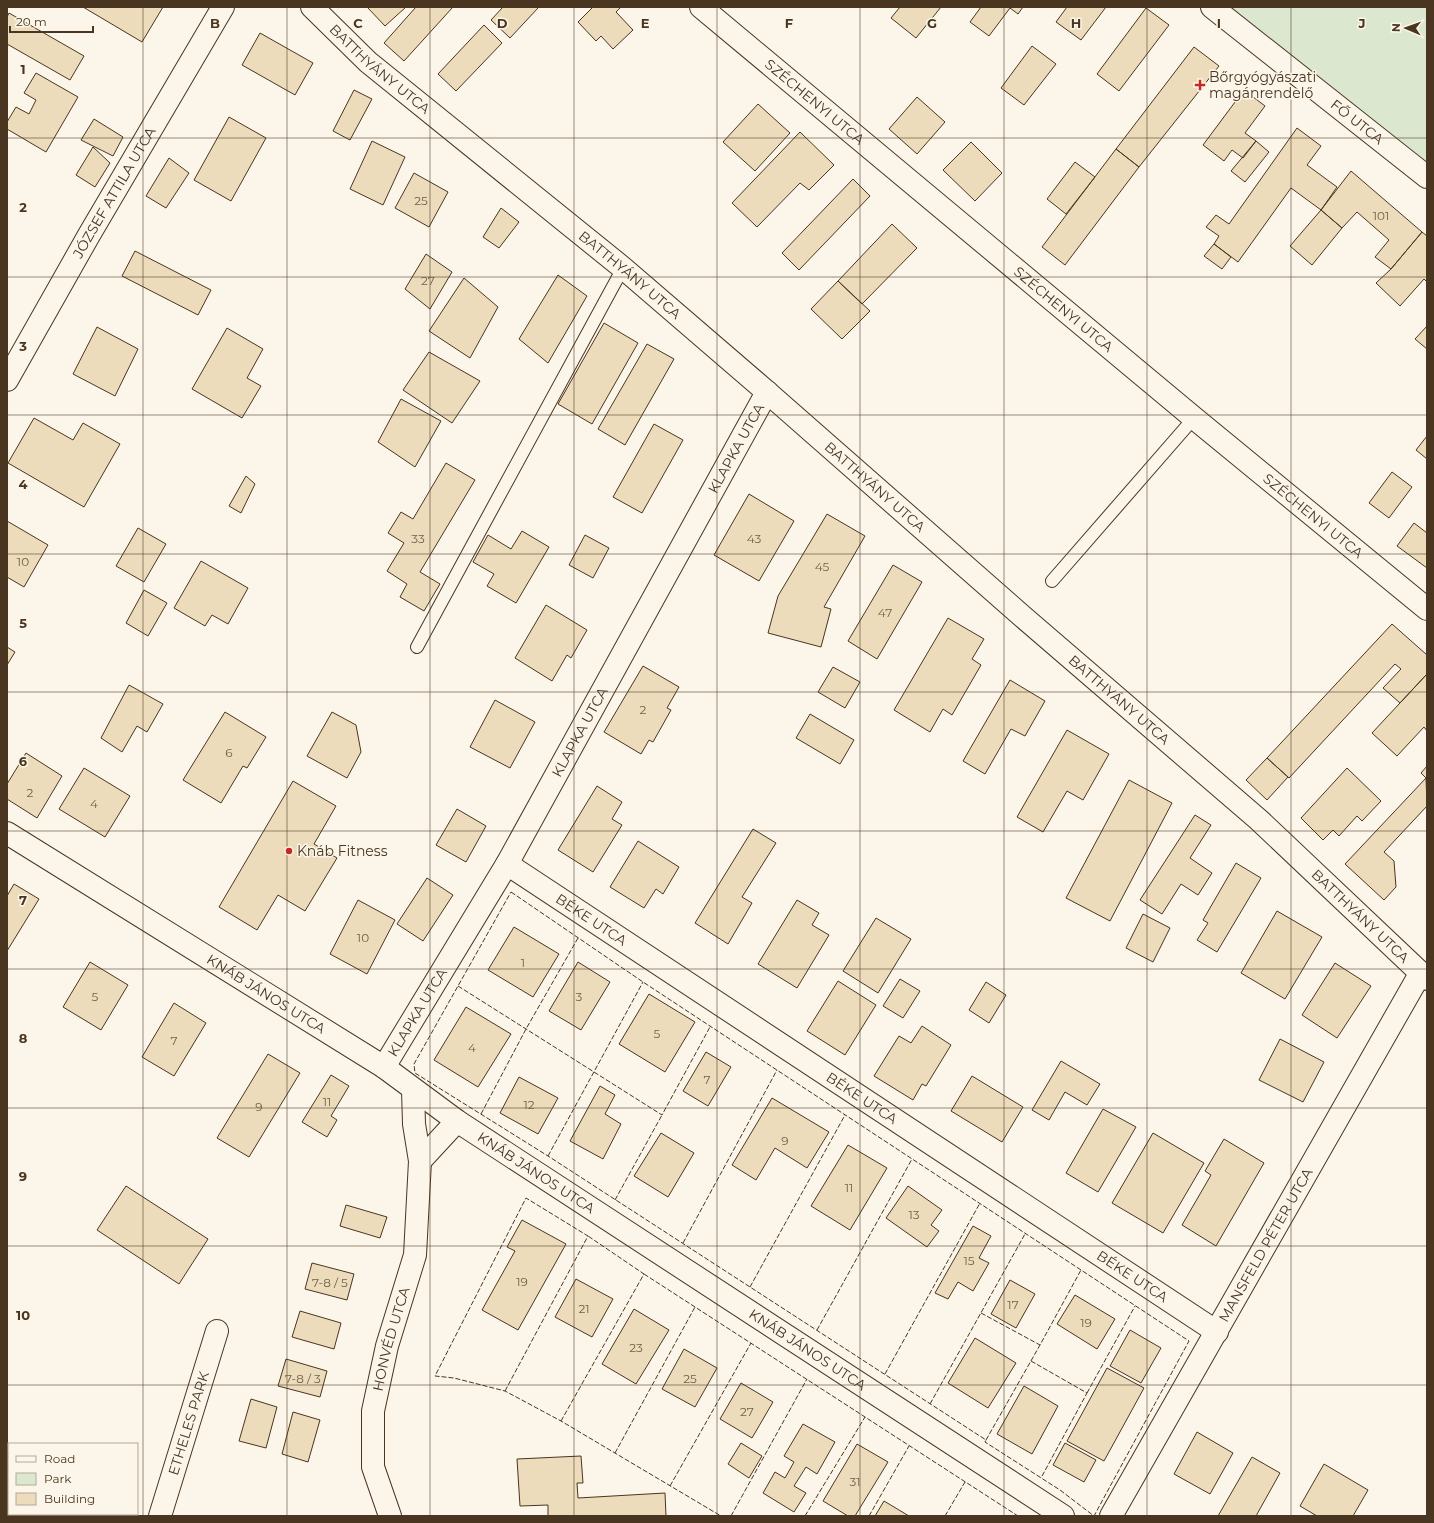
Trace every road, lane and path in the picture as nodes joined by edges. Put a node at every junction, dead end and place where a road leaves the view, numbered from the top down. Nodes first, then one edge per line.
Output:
1 (223, 7) edge
2 (312, 7) edge
3 (701, 7) edge
4 (1212, 7) edge
5 (1427, 177) edge
6 (623, 268) junction
7 (7, 380) edge
8 (767, 392) junction
9 (1194, 418) junction
10 (1052, 581) dead end
11 (1427, 609) edge
12 (417, 647) dead end
13 (7, 833) edge
14 (507, 864) junction
15 (1424, 976) edge
16 (384, 1068) junction
17 (413, 1090) junction
18 (457, 1121) junction
19 (420, 1161) junction
20 (217, 1331) dead end
21 (1217, 1332) junction
22 (160, 1516) edge
23 (390, 1516) edge
24 (1063, 1516) edge
25 (1111, 1516) edge

1 - 7 street, JÓZSEF ATTILA UTCA
2 - 6 street, BATTHYÁNY UTCA
3 - 9 street, SZÉCHENYI UTCA
4 - 5 street, FŐ UTCA
6 - 8 street, BATTHYÁNY UTCA
6 - 12 lane
8 - 14 street, KLAPKA UTCA
8 - 15 street, BATTHYÁNY UTCA
9 - 10 lane
9 - 11 street, SZÉCHENYI UTCA
13 - 16 street, KNÁB JÁNOS UTCA
14 - 16 street, KLAPKA UTCA
14 - 21 street, BÉKE UTCA
15 - 21 street, MANSFELD PÉTER UTCA
16 - 17 street, KNÁB JÁNOS UTCA
17 - 18 street, KNÁB JÁNOS UTCA
17 - 19 street, HONVÉD UTCA
18 - 19 street
18 - 24 street, KNÁB JÁNOS UTCA
19 - 23 street, HONVÉD UTCA
20 - 22 street, ETHELES PARK
21 - 25 street, MANSFELD PÉTER UTCA

